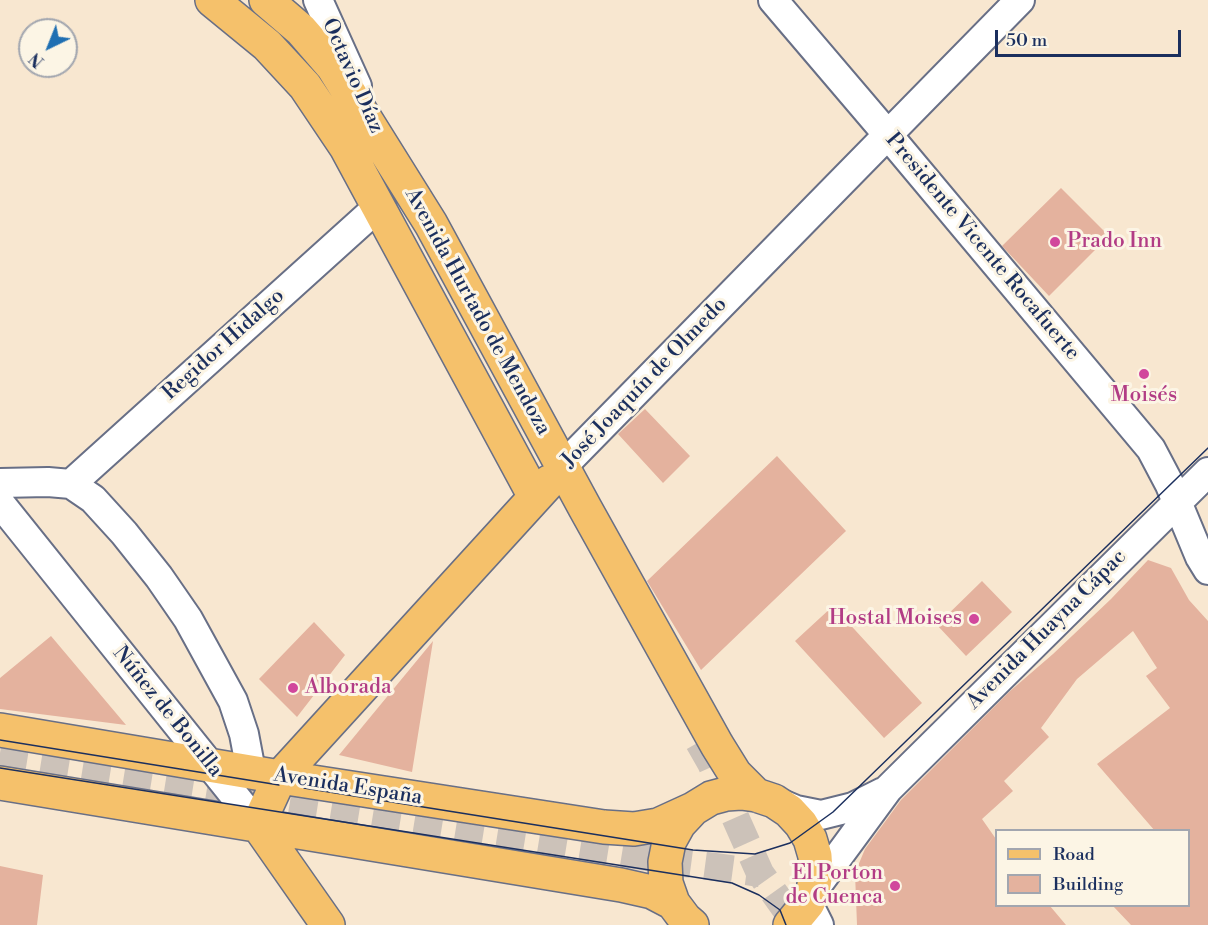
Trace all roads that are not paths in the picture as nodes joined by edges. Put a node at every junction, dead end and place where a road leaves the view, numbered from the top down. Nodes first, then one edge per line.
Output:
1 (212, 0) edge
2 (266, 0) edge
3 (318, 0) edge
4 (773, 0) edge
5 (1020, 0) edge
6 (888, 135) junction
7 (386, 151) junction
8 (378, 207) junction
9 (563, 466) junction
10 (1208, 472) edge
11 (0, 483) edge
12 (71, 484) junction
13 (535, 497) junction
14 (0, 502) edge
15 (1176, 503) junction
16 (1208, 570) edge
17 (0, 730) edge
18 (210, 765) junction
19 (265, 774) junction
20 (0, 783) edge
21 (888, 789) junction
22 (765, 798) junction
23 (693, 809) junction
24 (258, 825) junction
25 (297, 831) junction
26 (808, 911) edge
27 (684, 918) edge
28 (328, 925) edge

1 - 8 main road, Avenida Hurtado de Mendoza
2 - 7 main road, Avenida Hurtado de Mendoza
3 - 7 street, Octavio Díaz
4 - 6 street, Presidente Vicente Rocafuerte
5 - 6 street, José Joaquín de Olmedo
6 - 9 street, José Joaquín de Olmedo
6 - 15 street, Presidente Vicente Rocafuerte
7 - 9 main road, Avenida Hurtado de Mendoza
8 - 12 street, Regidor Hidalgo
8 - 13 main road, Avenida Hurtado de Mendoza
9 - 13 main road, José Joaquín de Olmedo
9 - 22 main road, Avenida Hurtado de Mendoza
10 - 15 street, Avenida Huayna Cápac
11 - 12 street
12 - 19 street
13 - 19 main road, José Joaquín de Olmedo
14 - 18 street, Núñez de Bonilla
15 - 16 street, Presidente Vicente Rocafuerte
15 - 21 street, Avenida Huayna Cápac
17 - 18 main road, Avenida España
18 - 19 main road, Avenida España
18 - 24 street, Núñez de Bonilla
19 - 23 main road, Avenida España
19 - 24 main road, José Joaquín de Olmedo
19 - 25 main road
20 - 24 main road
21 - 22 street
21 - 26 street
22 - 23 main road, Avenida España
22 - 26 main road, Avenida Hurtado de Mendoza
23 - 27 main road
24 - 25 main road
24 - 28 main road, Núñez de Bonilla
25 - 27 main road

